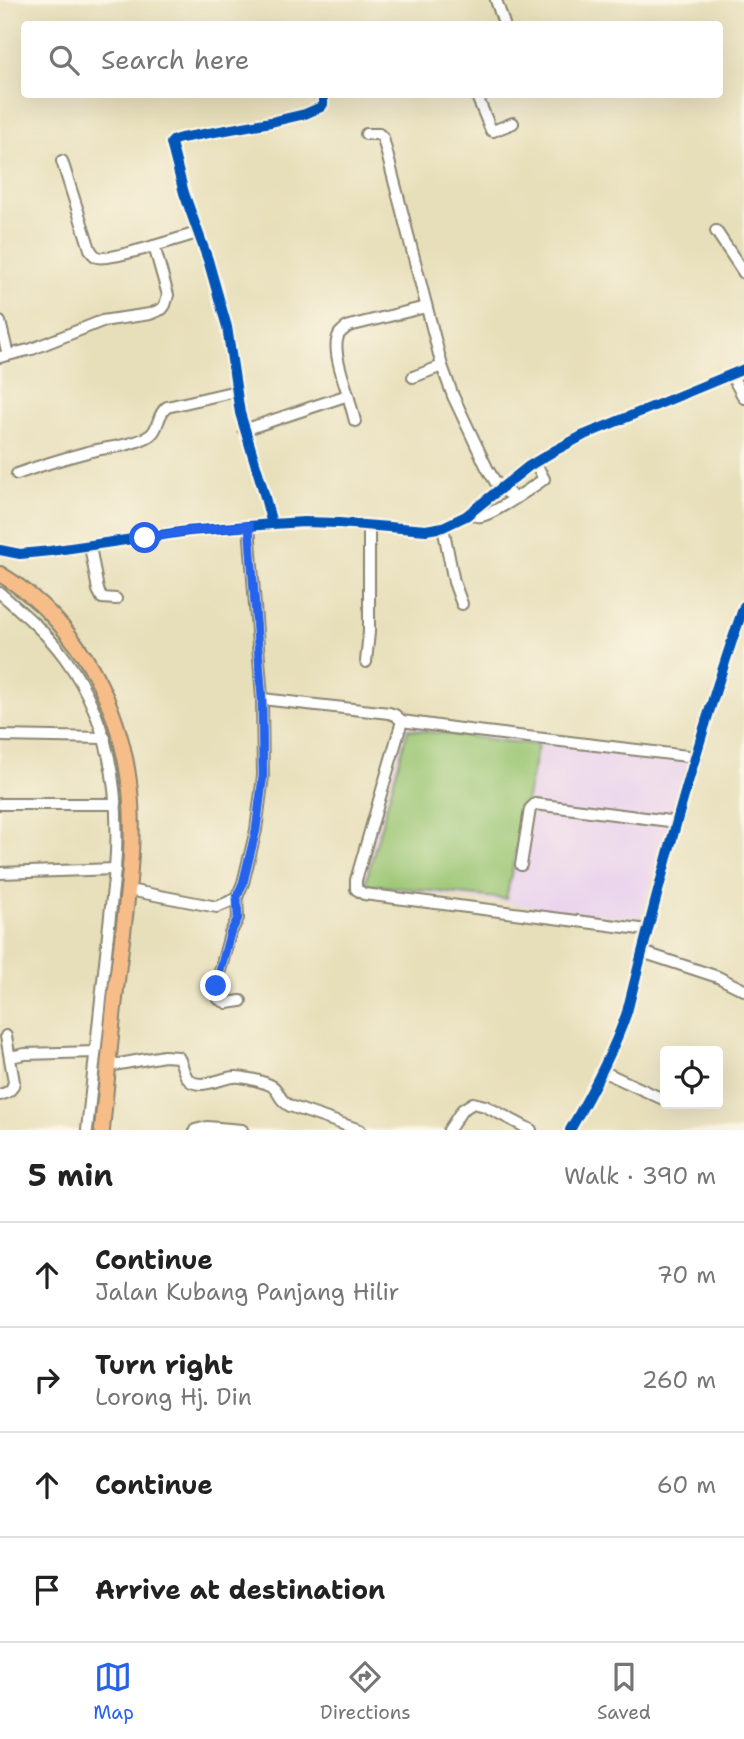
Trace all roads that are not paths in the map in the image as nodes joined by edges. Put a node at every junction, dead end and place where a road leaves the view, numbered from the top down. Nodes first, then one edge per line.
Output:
1 (496, 0) edge
2 (503, 21) edge
3 (323, 98) edge
4 (477, 98) edge
5 (513, 122) dead end
6 (366, 134) dead end
7 (62, 161) dead end
8 (716, 231) dead end
9 (197, 233) junction
10 (154, 246) junction
11 (744, 273) edge
12 (426, 307) junction
13 (0, 322) edge
14 (4, 356) edge
15 (442, 366) junction
16 (744, 369) edge
17 (731, 374) junction
18 (413, 377) dead end
19 (236, 391) junction
20 (348, 395) junction
21 (744, 398) edge
22 (355, 421) dead end
23 (244, 430) junction
24 (535, 462) junction
25 (17, 474) dead end
26 (499, 488) junction
27 (514, 499) junction
28 (471, 512) junction
29 (272, 524) junction
30 (369, 525) junction
31 (249, 526) junction
32 (443, 527) junction
33 (90, 546) junction
34 (0, 550) edge
35 (0, 574) edge
36 (0, 593) edge
37 (116, 599) dead end
38 (462, 604) dead end
39 (744, 607) edge
40 (366, 662) dead end
41 (262, 699) junction
42 (402, 721) junction
43 (0, 736) edge
44 (105, 738) junction
45 (696, 757) junction
46 (0, 804) edge
47 (116, 804) junction
48 (677, 822) junction
49 (521, 865) dead end
50 (115, 869) junction
51 (0, 873) edge
52 (129, 890) junction
53 (237, 897) junction
54 (648, 930) junction
55 (642, 952) junction
56 (744, 990) edge
57 (241, 1001) dead end
58 (105, 1028) junction
59 (6, 1036) dead end
60 (95, 1052) junction
61 (10, 1057) junction
62 (108, 1066) junction
63 (602, 1072) junction
64 (0, 1095) edge
65 (660, 1098) edge
66 (87, 1130) edge
67 (102, 1130) edge
68 (195, 1130) edge
69 (242, 1130) edge
70 (360, 1130) edge
71 (449, 1130) edge
72 (531, 1130) edge
73 (570, 1130) edge

1 - 2 street
3 - 9 street
4 - 5 street
6 - 12 street
7 - 10 street
8 - 11 street
9 - 10 street
9 - 19 street
10 - 14 street
12 - 15 street
12 - 20 street
13 - 14 street
15 - 18 street
15 - 26 street
16 - 17 street
17 - 21 street
17 - 24 street
19 - 23 street
19 - 25 street
20 - 22 street
20 - 23 street
23 - 29 street
24 - 26 street
24 - 27 street
26 - 27 street
26 - 28 street
27 - 28 street
28 - 32 street
29 - 30 street
29 - 31 street
30 - 32 street
30 - 40 street
31 - 33 street
31 - 41 street
32 - 38 street
33 - 34 street
33 - 37 street
35 - 52 main road
36 - 44 street
39 - 45 street
41 - 42 street
41 - 53 street
42 - 45 street
42 - 54 street
43 - 44 street
44 - 47 street
45 - 48 street
46 - 47 street
47 - 50 street
48 - 49 street
48 - 54 street
50 - 51 street
50 - 58 street
52 - 53 street
52 - 58 main road
53 - 57 street
54 - 55 street
55 - 56 street
55 - 63 street
58 - 60 street
58 - 62 main road
59 - 61 street
60 - 61 street
60 - 66 street
61 - 64 street
62 - 67 main road
62 - 70 street
63 - 65 street
63 - 73 street
68 - 69 street
71 - 72 street

